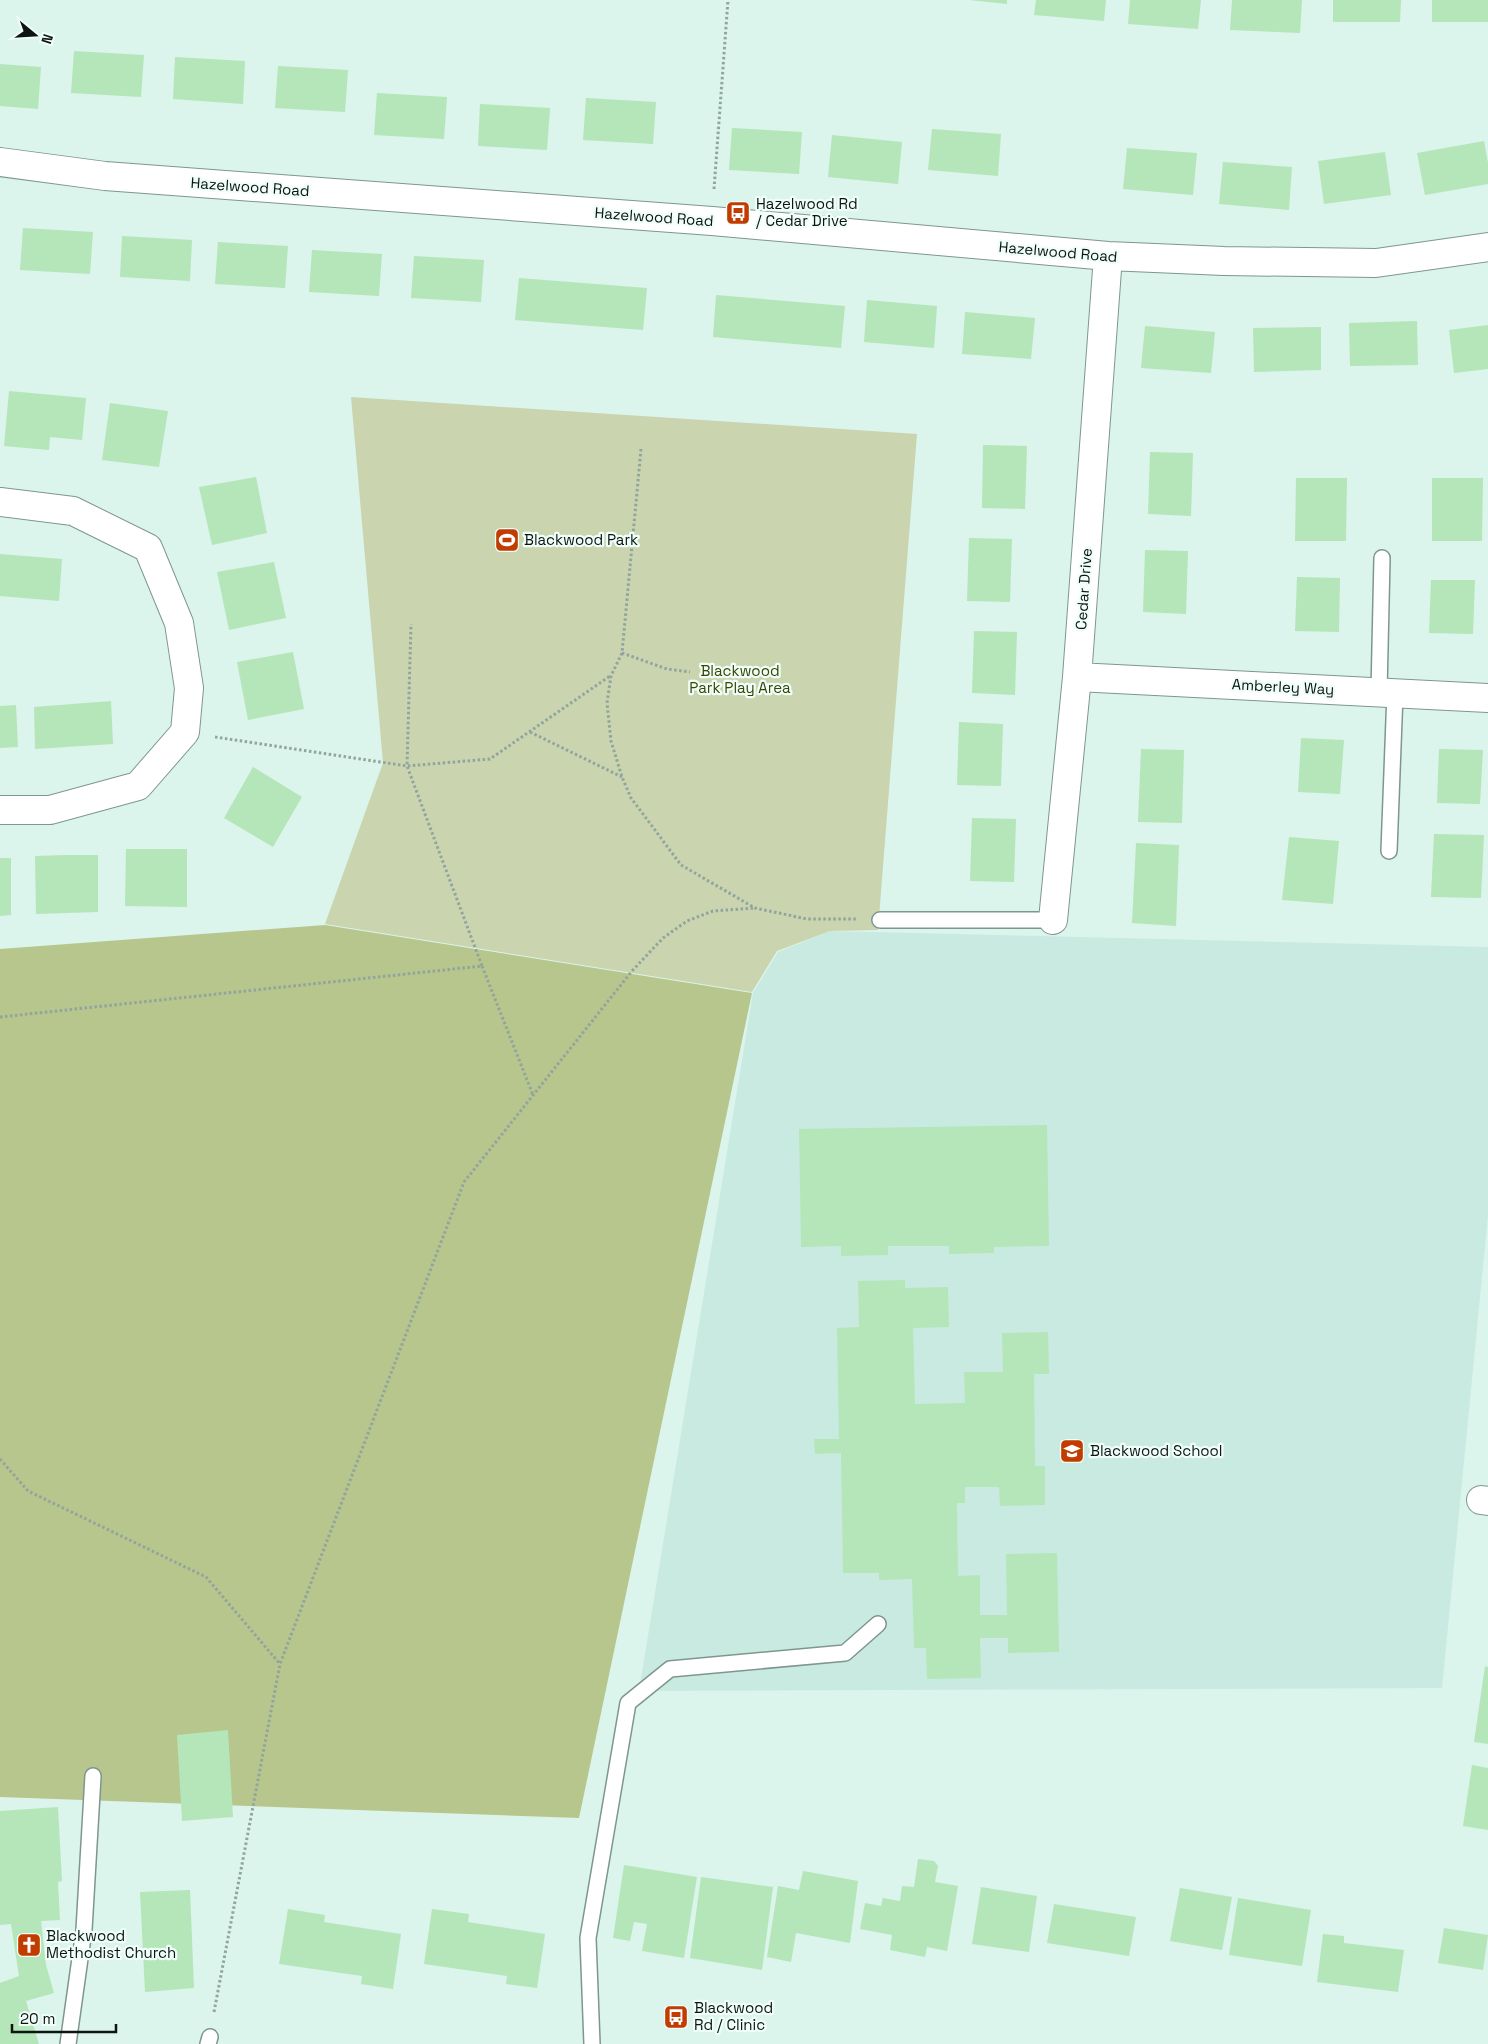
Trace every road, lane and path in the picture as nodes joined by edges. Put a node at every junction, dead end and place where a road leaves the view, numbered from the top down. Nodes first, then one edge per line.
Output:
1 (728, 0) edge
2 (0, 162) edge
3 (712, 221) junction
4 (1488, 247) edge
5 (1108, 256) junction
6 (641, 449) dead end
7 (0, 502) edge
8 (1382, 558) dead end
9 (411, 624) dead end
10 (622, 653) junction
11 (690, 672) dead end
12 (611, 676) junction
13 (1077, 677) junction
14 (1387, 693) junction
15 (1488, 698) edge
16 (184, 732) junction
17 (529, 732) junction
18 (407, 766) junction
19 (622, 777) junction
20 (0, 810) edge
21 (1389, 851) dead end
22 (755, 908) junction
23 (880, 920) joint
24 (1053, 920) joint
25 (482, 966) junction
26 (0, 1016) edge
27 (533, 1096) junction
28 (0, 1459) edge
29 (878, 1624) dead end
30 (280, 1664) junction
31 (93, 1776) dead end
32 (209, 2041) edge
33 (68, 2044) edge
34 (592, 2044) edge

1 - 3 path
2 - 3 street, Hazelwood Road
3 - 5 street, Hazelwood Road
4 - 5 street, Hazelwood Road
5 - 13 street, Cedar Drive
6 - 10 path
7 - 16 street
8 - 14 lane
9 - 18 path
10 - 11 path
10 - 12 path
12 - 17 path
12 - 19 path
13 - 14 street, Amberley Way
13 - 24 street, Cedar Drive
14 - 15 street, Amberley Way
14 - 21 lane
16 - 18 path
16 - 20 street
17 - 18 path
17 - 19 path
18 - 25 path
19 - 22 path
22 - 23 path
22 - 27 path
23 - 24 lane
25 - 26 path
25 - 27 path
27 - 30 path
28 - 30 path
29 - 34 lane
30 - 32 path
31 - 33 lane

